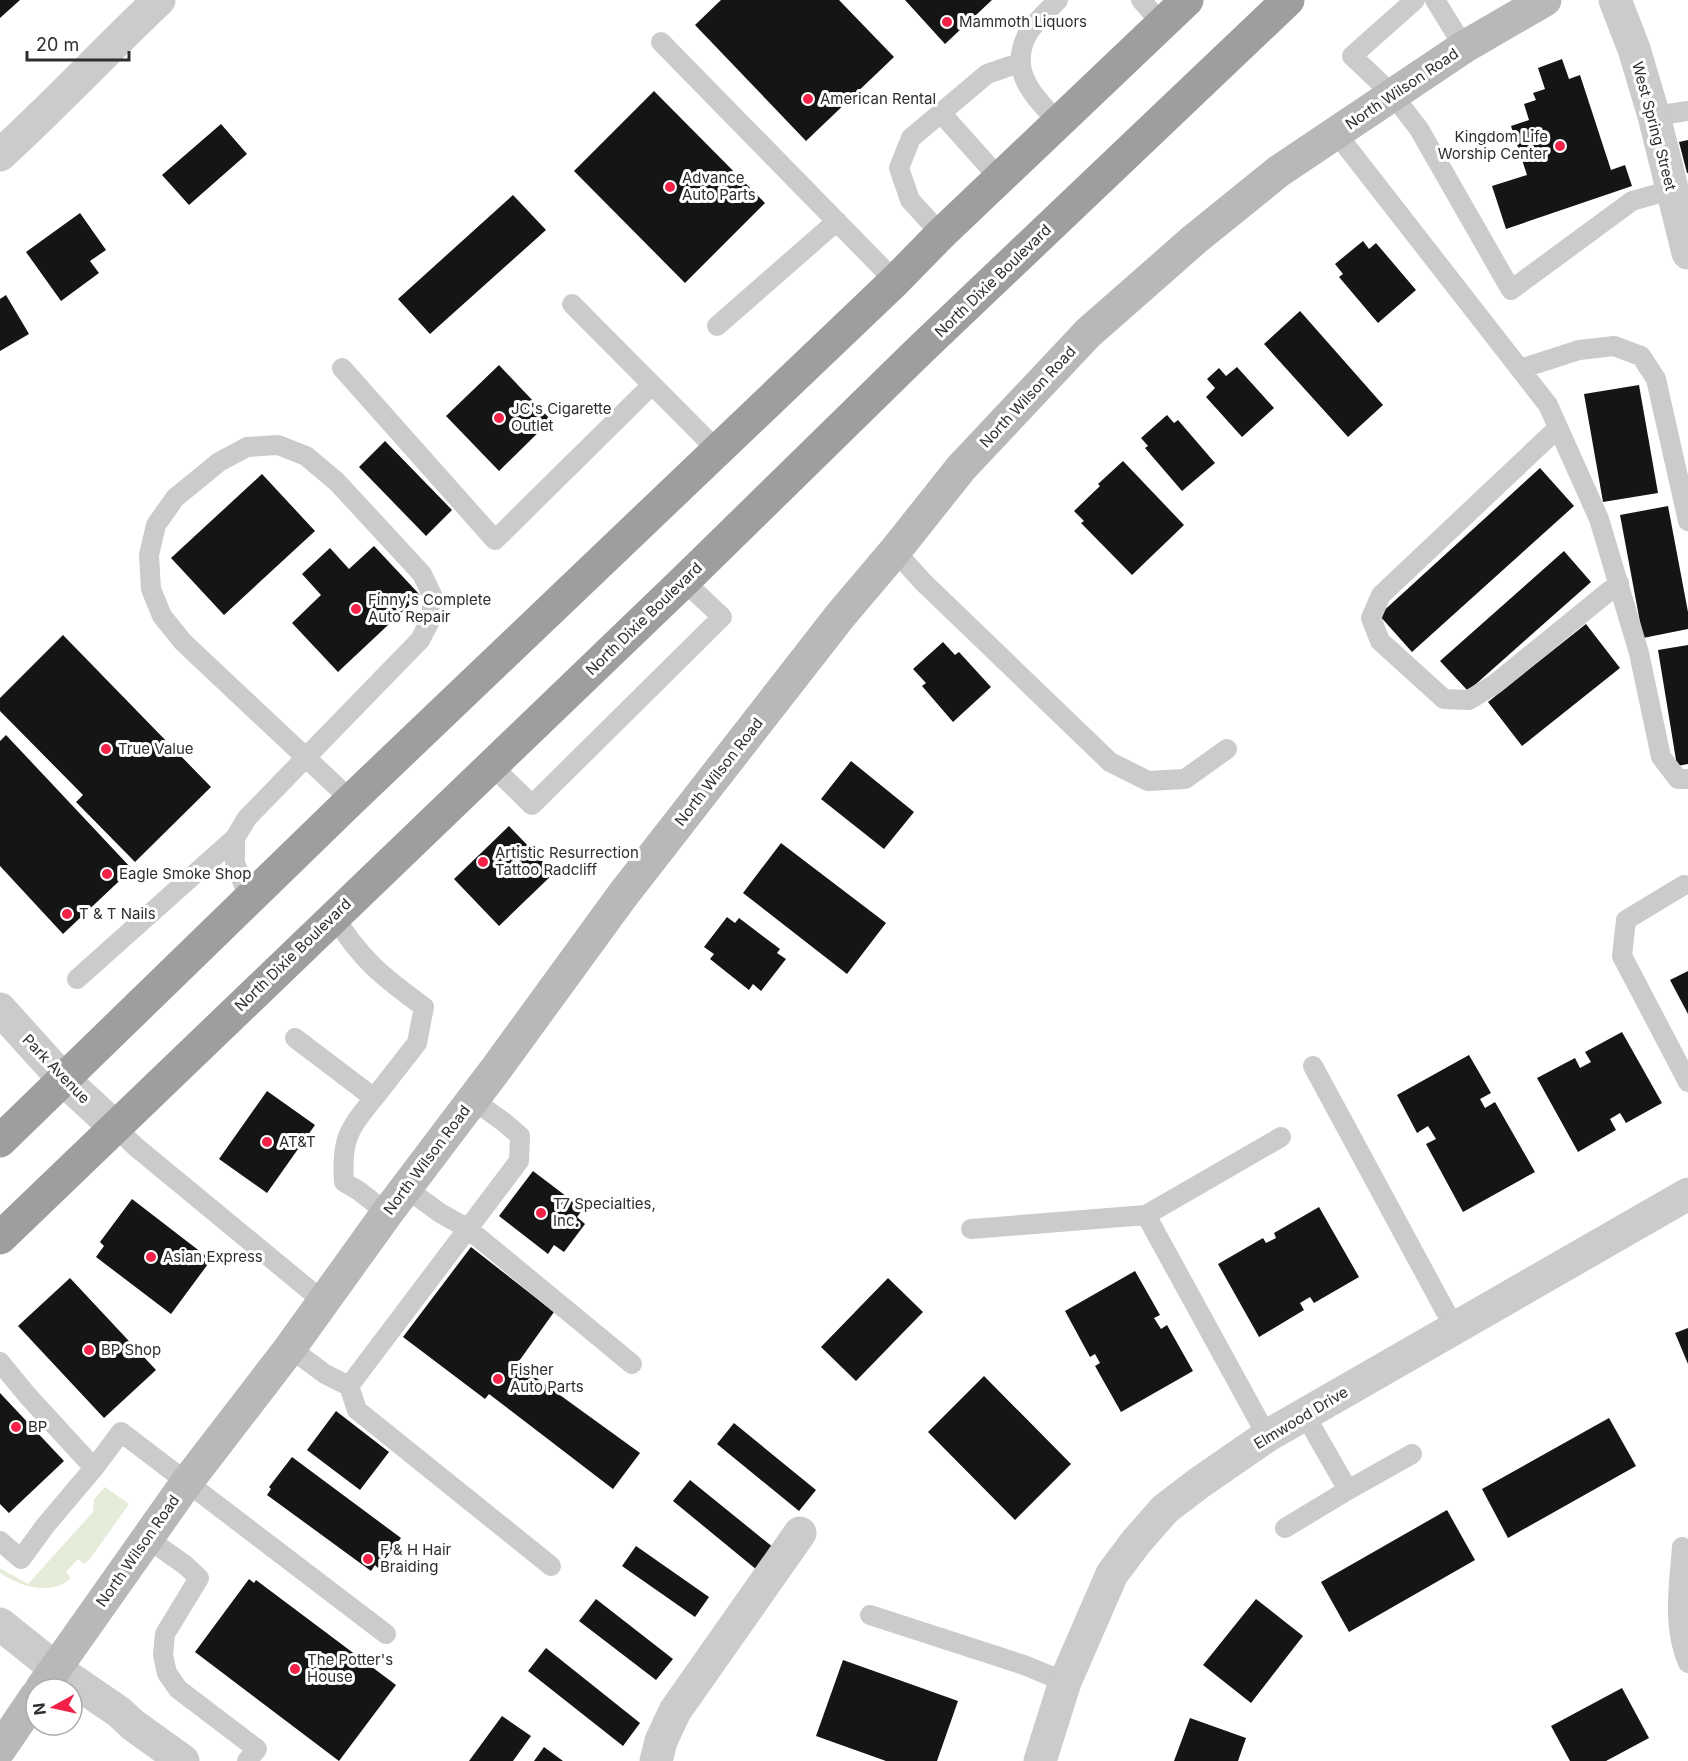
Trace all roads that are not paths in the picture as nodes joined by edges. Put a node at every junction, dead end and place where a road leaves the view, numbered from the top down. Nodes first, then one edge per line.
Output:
1 (159, 0) edge
2 (1058, 0) edge
3 (1186, 0) edge
4 (1288, 0) edge
5 (1415, 0) edge
6 (1435, 0) edge
7 (1545, 0) edge
8 (1615, 0) edge
9 (1151, 12) edge
10 (661, 42) dead end
11 (1464, 47) junction
12 (1019, 63) junction
13 (1392, 94) junction
14 (1688, 111) edge
15 (941, 113) junction
16 (1654, 116) junction
17 (1059, 123) junction
18 (1336, 134) junction
19 (0, 155) edge
20 (1000, 179) junction
21 (1671, 190) junction
22 (837, 221) junction
23 (941, 234) junction
24 (1688, 253) edge
25 (895, 281) junction
26 (572, 304) dead end
27 (717, 326) dead end
28 (342, 368) dead end
29 (1520, 369) junction
30 (652, 385) junction
31 (1558, 428) junction
32 (717, 451) junction
33 (1688, 521) edge
34 (895, 551) junction
35 (684, 581) junction
36 (1619, 583) junction
37 (1227, 749) dead end
38 (305, 758) junction
39 (491, 765) junction
40 (1688, 779) edge
41 (351, 800) junction
42 (235, 838) junction
43 (1684, 885) dead end
44 (249, 898) junction
45 (334, 916) junction
46 (77, 979) dead end
47 (0, 1009) edge
48 (295, 1038) dead end
49 (1313, 1066) dead end
50 (64, 1080) junction
51 (1688, 1082) edge
52 (374, 1098) junction
53 (473, 1100) junction
54 (115, 1127) junction
55 (1281, 1137) dead end
56 (0, 1142) edge
57 (406, 1188) junction
58 (1688, 1194) edge
59 (387, 1214) junction
60 (1146, 1215) junction
61 (467, 1228) junction
62 (971, 1229) dead end
63 (0, 1238) edge
64 (324, 1302) junction
65 (1454, 1327) junction
66 (290, 1348) junction
67 (0, 1362) edge
68 (632, 1364) dead end
69 (349, 1386) junction
70 (1305, 1415) junction
71 (1267, 1436) junction
72 (1412, 1454) dead end
73 (94, 1468) junction
74 (187, 1482) junction
75 (1348, 1490) junction
76 (1285, 1528) dead end
77 (800, 1533) dead end
78 (147, 1538) junction
79 (0, 1541) edge
80 (1682, 1547) dead end
81 (551, 1566) dead end
82 (870, 1614) dead end
83 (0, 1624) edge
84 (386, 1634) dead end
85 (1688, 1663) edge
86 (46, 1677) edge
87 (49, 1677) edge
88 (1065, 1682) junction
89 (84, 1696) edge
90 (24, 1714) edge
91 (0, 1749) edge
92 (183, 1761) edge
93 (247, 1761) edge
94 (656, 1761) edge
95 (1040, 1761) edge

1 - 19 street
2 - 12 lane
3 - 9 highway
4 - 35 highway, North Dixie Boulevard
5 - 13 lane
6 - 11 lane
7 - 11 main road, North Wilson Road
8 - 16 street, West Spring Street
9 - 17 highway
10 - 22 lane
11 - 13 main road, North Wilson Road
12 - 15 lane
12 - 17 lane
13 - 18 main road, North Wilson Road
13 - 21 lane
14 - 16 lane
15 - 20 lane
15 - 23 lane
16 - 21 street, West Spring Street
17 - 20 highway
18 - 29 lane
18 - 34 main road, North Wilson Road
20 - 23 highway
21 - 24 street, West Spring Street
22 - 25 lane
22 - 27 lane
23 - 25 highway
25 - 32 highway
26 - 30 lane
28 - 30 lane
29 - 31 lane
29 - 33 lane
30 - 32 lane
31 - 36 lane
31 - 36 lane
32 - 41 highway
34 - 37 lane
34 - 53 main road, North Wilson Road
35 - 39 highway, North Dixie Boulevard
35 - 39 lane
36 - 40 lane
38 - 38 lane
38 - 41 lane
38 - 42 lane
39 - 45 highway, North Dixie Boulevard
41 - 44 highway
42 - 44 lane
42 - 46 lane
43 - 51 lane
44 - 50 highway
45 - 52 lane
45 - 54 highway, North Dixie Boulevard
47 - 50 street, Park Avenue
48 - 52 lane
49 - 65 lane
50 - 54 street, Park Avenue
50 - 56 highway
52 - 59 lane
53 - 57 main road, North Wilson Road
53 - 61 lane
54 - 63 highway, North Dixie Boulevard
54 - 64 lane
55 - 60 lane
57 - 59 main road, North Wilson Road
57 - 61 lane
58 - 65 street, Elmwood Drive
59 - 64 main road, North Wilson Road
60 - 62 lane
60 - 71 lane
61 - 68 lane
61 - 69 lane
64 - 66 main road, North Wilson Road
65 - 70 street, Elmwood Drive
66 - 69 lane
66 - 74 main road, North Wilson Road
67 - 73 lane
69 - 81 lane
70 - 71 street, Elmwood Drive
70 - 75 lane
71 - 88 street, Elmwood Drive
72 - 75 lane
73 - 74 lane
73 - 79 lane
74 - 78 main road, North Wilson Road
74 - 84 lane
75 - 76 lane
77 - 94 street
78 - 87 main road, North Wilson Road
78 - 93 lane
80 - 85 lane
82 - 88 lane
83 - 86 street
88 - 95 street, Elmwood Drive
89 - 92 street
90 - 91 main road

